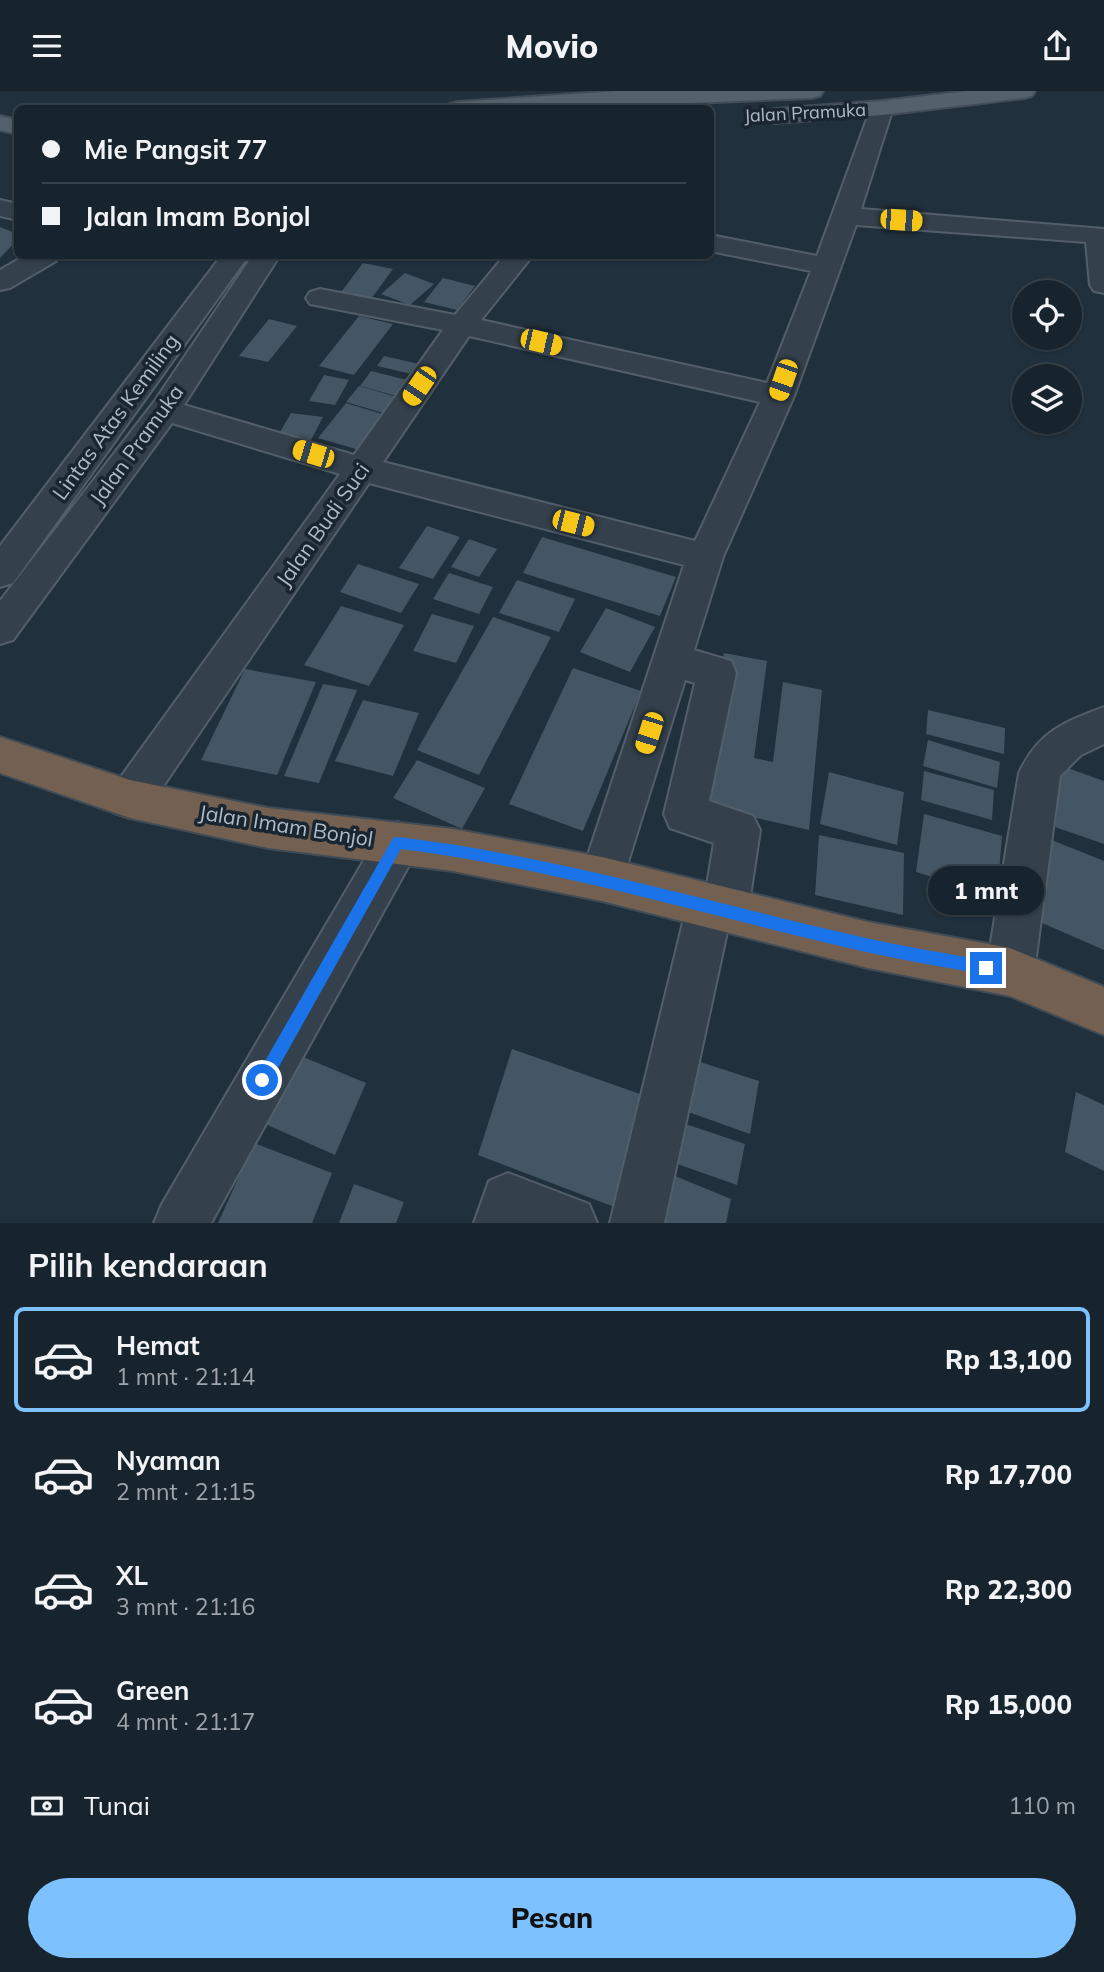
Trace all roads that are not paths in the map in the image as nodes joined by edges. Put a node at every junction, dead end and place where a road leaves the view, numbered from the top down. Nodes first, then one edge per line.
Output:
1 (812, 91) edge
2 (1024, 91) edge
3 (553, 105) edge
4 (881, 108) junction
5 (759, 116) dead end
6 (846, 216) junction
7 (1101, 235) edge
8 (714, 244) edge
9 (39, 259) edge
10 (231, 259) edge
11 (264, 259) edge
12 (517, 259) edge
13 (826, 266) junction
14 (0, 282) edge
15 (1104, 285) edge
16 (320, 298) dead end
17 (462, 325) junction
18 (778, 396) junction
19 (165, 410) junction
20 (362, 469) junction
21 (705, 557) junction
22 (0, 573) edge
23 (0, 629) edge
24 (673, 660) junction
25 (1104, 725) edge
26 (0, 755) edge
27 (130, 799) junction
28 (398, 843) junction
29 (602, 879) junction
30 (718, 908) junction
31 (1010, 972) junction
32 (1104, 1011) edge
33 (181, 1223) edge
34 (501, 1223) edge
35 (570, 1223) edge
36 (637, 1223) edge

1 - 3 main road, Jalan Pramuka
2 - 4 main road, Jalan Pramuka
4 - 5 main road, Jalan Pramuka
4 - 6 street
6 - 7 street
6 - 13 street
7 - 15 street
8 - 13 street
9 - 14 street
10 - 22 street, Lintas Atas Kemiling
11 - 19 street, Jalan Pramuka
12 - 17 street, Jalan Budi Suci
13 - 18 street
16 - 17 street
17 - 18 street
17 - 20 street, Jalan Budi Suci
18 - 21 street
19 - 20 street
19 - 23 street, Jalan Pramuka
20 - 21 street
20 - 27 street, Jalan Budi Suci
21 - 24 street
24 - 29 street
24 - 30 street
25 - 31 street
26 - 27 highway, Jalan Imam Bonjol
27 - 28 highway, Jalan Imam Bonjol
28 - 29 highway, Jalan Imam Bonjol
28 - 33 street
29 - 30 highway, Jalan Imam Bonjol
30 - 31 highway, Jalan Imam Bonjol
30 - 36 street
31 - 32 highway, Jalan Imam Bonjol
34 - 35 street

